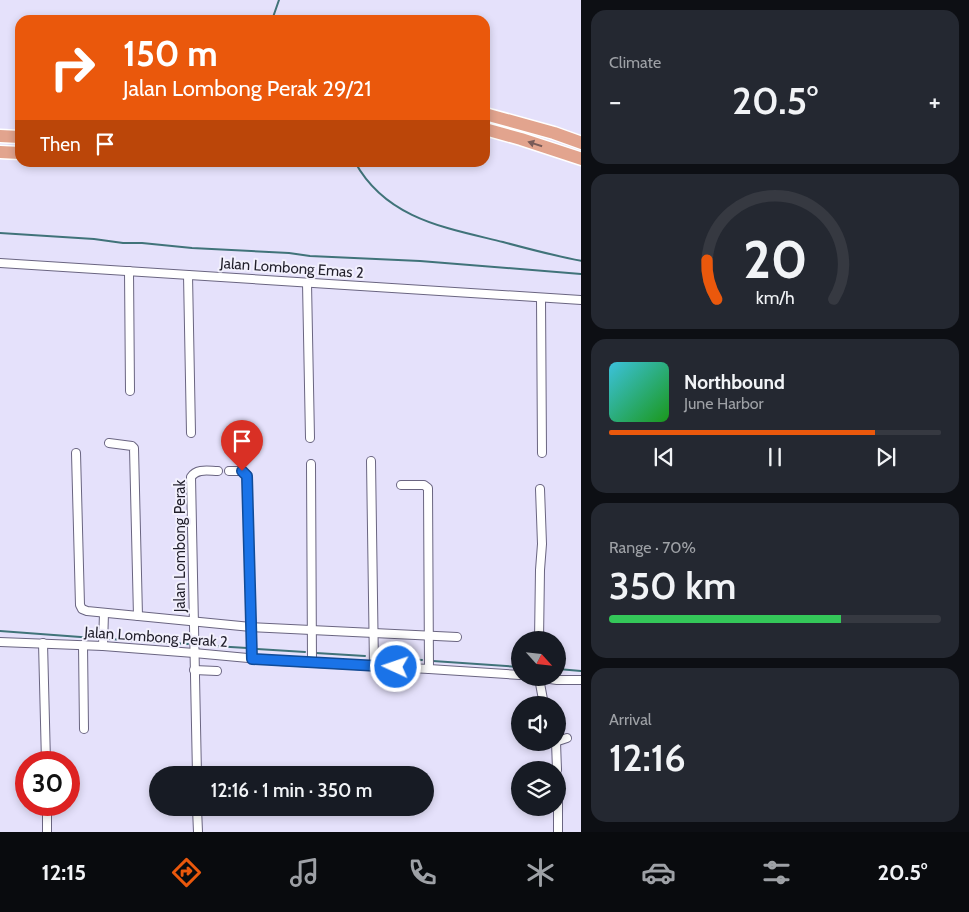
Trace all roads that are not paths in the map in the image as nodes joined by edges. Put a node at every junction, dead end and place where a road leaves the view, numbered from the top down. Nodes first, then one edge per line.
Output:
1 (490, 115) edge
2 (490, 130) edge
3 (0, 136) edge
4 (15, 137) edge
5 (581, 143) edge
6 (0, 152) edge
7 (15, 153) edge
8 (581, 159) edge
9 (0, 263) edge
10 (129, 271) junction
11 (188, 275) junction
12 (307, 283) junction
13 (541, 298) junction
14 (581, 300) edge
15 (130, 391) dead end
16 (191, 433) dead end
17 (310, 438) dead end
18 (109, 443) dead end
19 (76, 453) dead end
20 (542, 453) dead end
21 (372, 461) dead end
22 (311, 464) dead end
23 (218, 471) dead end
24 (228, 471) dead end
25 (401, 485) dead end
26 (540, 489) dead end
27 (104, 613) junction
28 (138, 616) junction
29 (194, 622) junction
30 (251, 627) junction
31 (312, 630) junction
32 (539, 631) edge
33 (374, 633) junction
34 (429, 636) junction
35 (456, 637) dead end
36 (0, 642) edge
37 (43, 643) junction
38 (83, 645) junction
39 (103, 646) junction
40 (194, 653) junction
41 (252, 659) junction
42 (312, 662) junction
43 (374, 666) junction
44 (429, 669) junction
45 (194, 670) junction
46 (217, 671) dead end
47 (511, 674) edge
48 (566, 679) edge
49 (581, 680) edge
50 (84, 729) dead end
51 (46, 751) edge
52 (196, 766) edge
53 (46, 816) edge
54 (197, 816) edge
55 (558, 816) edge
56 (47, 832) edge
57 (198, 832) edge
58 (558, 832) edge

1 - 5 main road
8 -> 2 main road
3 - 4 main road
6 - 7 main road
9 - 10 street, Jalan Lombong Emas 2
10 - 11 street, Jalan Lombong Emas 2
10 - 15 street
11 - 12 street, Jalan Lombong Emas 2
11 - 16 street
12 - 13 street, Jalan Lombong Emas 2
12 - 17 street
13 - 14 street, Jalan Lombong Emas 2
13 - 20 street
18 - 28 street
19 - 27 street
21 - 33 street
22 - 31 street
23 - 29 street, Jalan Lombong Perak
24 - 30 street
25 - 34 street
26 - 32 street
27 - 28 street
27 - 39 street
28 - 29 street
29 - 30 street
29 - 40 street, Jalan Lombong Perak
30 - 31 street
30 - 41 street
31 - 33 street
31 - 42 street
33 - 34 street
33 - 43 street
34 - 35 street
34 - 44 street
36 - 37 street, Jalan Lombong Perak 2
37 - 38 street, Jalan Lombong Perak 2
37 - 51 street
38 - 39 street, Jalan Lombong Perak 2
38 - 50 street
39 - 40 street, Jalan Lombong Perak 2
40 - 41 street, Jalan Lombong Perak 2
40 - 45 street, Jalan Lombong Perak
41 - 42 street, Jalan Lombong Perak 2
42 - 43 street, Jalan Lombong Perak 2
43 - 44 street, Jalan Lombong Perak 2
44 - 47 street, Jalan Lombong Perak 2
45 - 46 street
45 - 52 street, Jalan Lombong Perak
48 - 49 street
53 - 56 street
54 - 57 street
55 - 58 street

